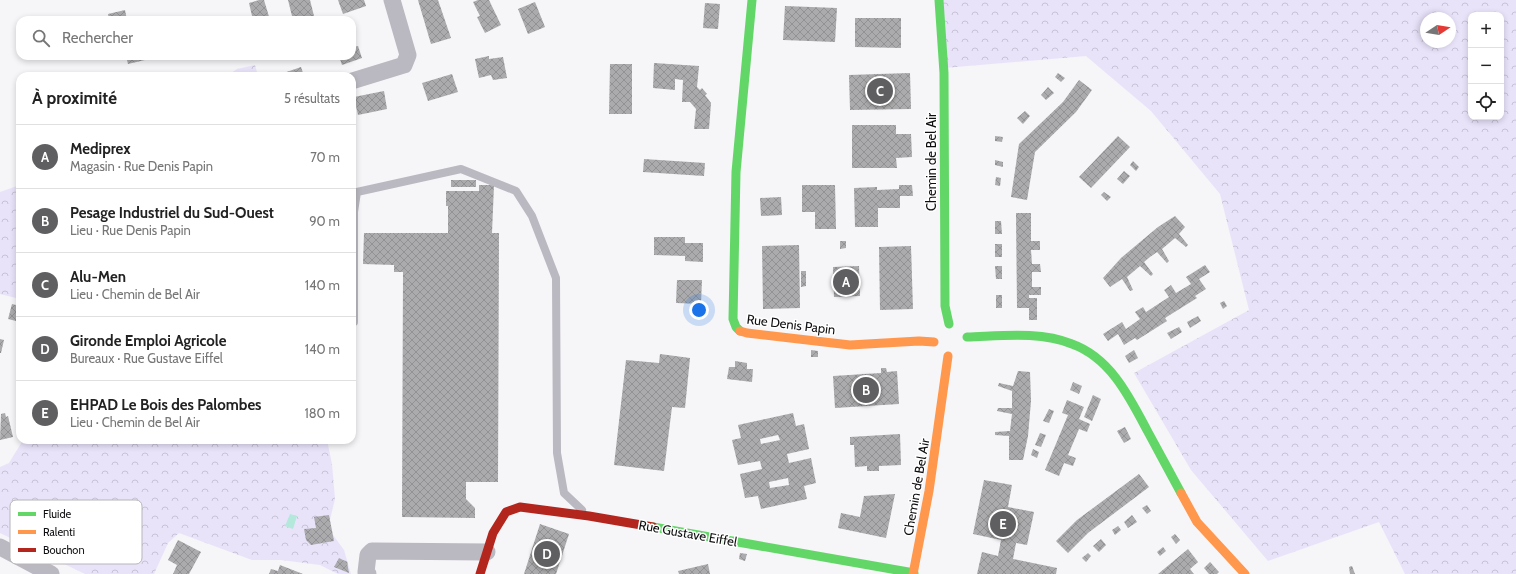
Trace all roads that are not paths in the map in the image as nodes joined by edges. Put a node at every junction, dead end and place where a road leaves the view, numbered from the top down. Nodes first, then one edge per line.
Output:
1 (392, 0) edge
2 (752, 0) edge
3 (939, 0) edge
4 (356, 80) edge
5 (356, 199) edge
6 (956, 326) junction
7 (967, 337) junction
8 (934, 342) junction
9 (965, 347) dead end
10 (958, 354) dead end
11 (948, 356) junction
12 (589, 516) junction
13 (0, 547) edge
14 (10, 552) edge
15 (487, 552) junction
16 (32, 564) edge
17 (51, 574) edge
18 (368, 574) edge
19 (480, 574) edge
20 (916, 574) edge
21 (1245, 574) edge

1 - 4 street
2 - 8 street, Rue Denis Papin
3 - 6 street, Chemin de Bel Air
5 - 12 lane
6 - 7 street, Chemin de Bel Air
6 - 8 street
7 - 9 street
7 - 21 street
8 - 11 street
10 - 11 street
11 - 20 street, Chemin de Bel Air
12 - 15 street, Rue Gustave Eiffel
12 - 20 street, Rue Gustave Eiffel
13 - 14 street
15 - 18 street
15 - 19 street, Rue Gustave Eiffel
16 - 17 street

